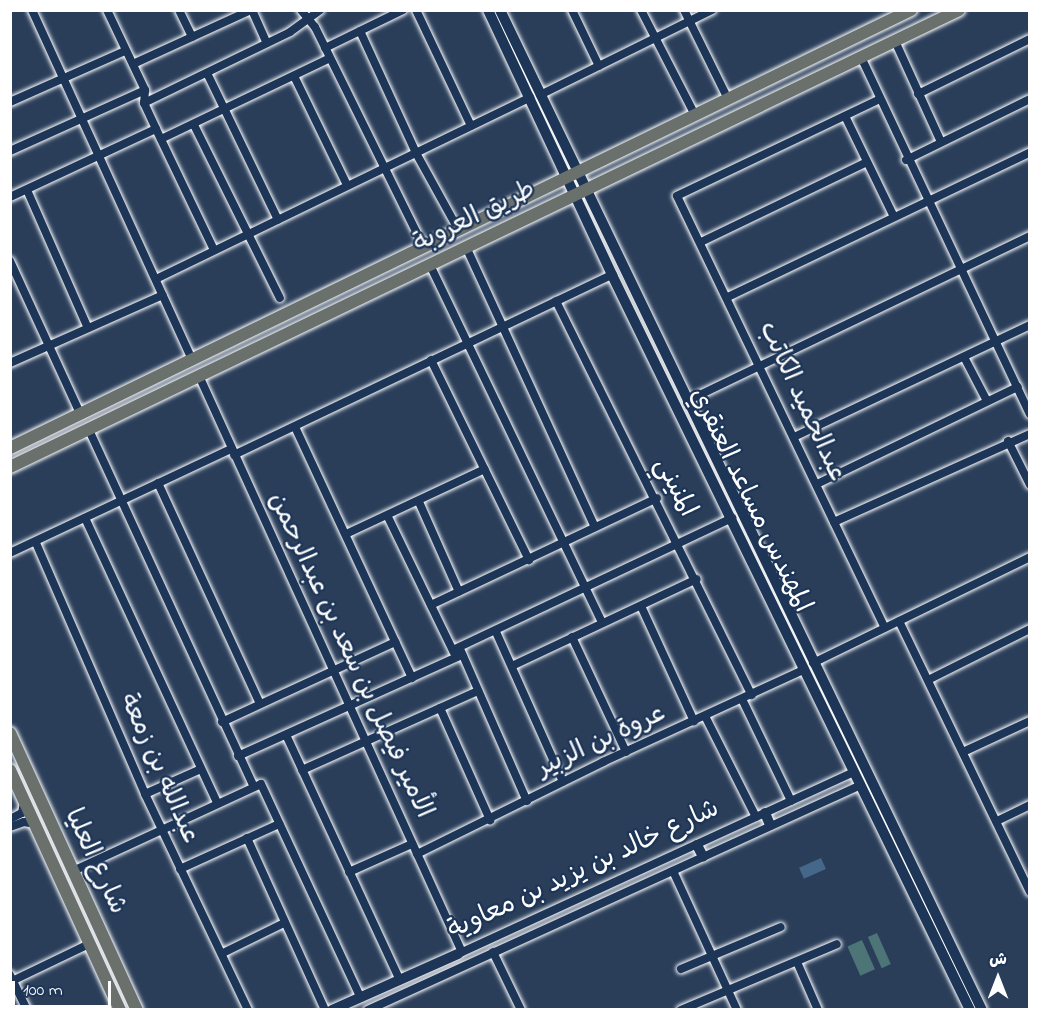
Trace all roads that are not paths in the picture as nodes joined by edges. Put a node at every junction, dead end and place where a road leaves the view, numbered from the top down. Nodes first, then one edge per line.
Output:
1 (32, 10) edge
2 (107, 10) edge
3 (179, 10) edge
4 (251, 10) edge
5 (320, 10) edge
6 (403, 10) edge
7 (416, 10) edge
8 (488, 10) edge
9 (500, 10) edge
10 (572, 10) edge
11 (642, 10) edge
12 (684, 10) edge
13 (712, 10) edge
14 (911, 10) edge
15 (959, 10) edge
16 (303, 14) edge
17 (689, 22) junction
18 (360, 31) junction
19 (192, 37) junction
20 (655, 39) junction
21 (1029, 39) edge
22 (895, 41) junction
23 (267, 43) junction
24 (325, 48) junction
25 (125, 51) junction
26 (861, 57) junction
27 (328, 59) junction
28 (133, 64) junction
29 (599, 66) junction
30 (207, 73) junction
31 (294, 76) junction
32 (63, 78) junction
33 (146, 90) junction
34 (918, 94) junction
35 (535, 96) junction
36 (728, 99) junction
37 (880, 99) junction
38 (1029, 99) edge
39 (10, 102) edge
40 (144, 103) junction
41 (224, 110) junction
42 (695, 115) junction
43 (845, 116) junction
44 (80, 119) junction
45 (194, 125) junction
46 (471, 126) junction
47 (156, 129) junction
48 (161, 139) junction
49 (941, 142) junction
50 (11, 149) edge
51 (1029, 152) edge
52 (416, 153) junction
53 (99, 155) junction
54 (906, 160) junction
55 (867, 162) junction
56 (383, 168) junction
57 (573, 174) junction
58 (347, 185) junction
59 (27, 190) junction
60 (581, 192) junction
61 (10, 196) edge
62 (928, 201) junction
63 (894, 217) junction
64 (278, 220) junction
65 (458, 229) junction
66 (249, 234) junction
67 (1029, 236) edge
68 (701, 242) junction
69 (423, 246) junction
70 (467, 249) junction
71 (214, 250) junction
72 (10, 261) edge
73 (430, 265) junction
74 (961, 269) junction
75 (612, 275) junction
76 (156, 279) junction
77 (163, 295) junction
78 (728, 297) junction
79 (280, 298) dead end
80 (556, 301) junction
81 (503, 325) junction
82 (1029, 326) edge
83 (88, 328) junction
84 (996, 342) junction
85 (466, 343) junction
86 (49, 345) junction
87 (964, 357) junction
88 (191, 358) junction
89 (431, 360) junction
90 (11, 361) edge
91 (759, 366) junction
92 (200, 378) junction
93 (1018, 387) junction
94 (687, 401) junction
95 (987, 402) junction
96 (80, 413) junction
97 (1029, 414) edge
98 (295, 427) junction
99 (89, 430) junction
100 (1029, 434) edge
101 (794, 437) junction
102 (1008, 441) junction
103 (10, 448) edge
104 (232, 452) junction
105 (10, 467) edge
106 (485, 469) junction
107 (158, 483) junction
108 (817, 484) junction
109 (1029, 485) edge
110 (657, 498) junction
111 (120, 502) junction
112 (419, 502) junction
113 (388, 517) junction
114 (85, 518) junction
115 (732, 518) junction
116 (834, 522) junction
117 (595, 527) junction
118 (346, 534) junction
119 (36, 543) junction
120 (564, 543) junction
121 (680, 545) junction
122 (10, 553) edge
123 (1027, 558) edge
124 (529, 560) junction
125 (1029, 568) edge
126 (697, 579) junction
127 (585, 588) junction
128 (459, 592) junction
129 (431, 605) junction
130 (641, 606) junction
131 (899, 621) junction
132 (602, 622) junction
133 (885, 628) junction
134 (1029, 629) edge
135 (496, 632) junction
136 (572, 637) junction
137 (395, 642) junction
138 (458, 653) junction
139 (512, 666) junction
140 (809, 666) junction
141 (334, 670) junction
142 (412, 678) junction
143 (928, 680) junction
144 (478, 691) junction
145 (752, 695) junction
146 (742, 699) junction
147 (260, 704) junction
148 (351, 707) junction
149 (440, 708) junction
150 (705, 716) junction
151 (694, 721) junction
152 (1029, 721) edge
153 (222, 722) junction
154 (10, 733) edge
155 (287, 737) junction
156 (366, 742) junction
157 (626, 752) junction
158 (963, 753) junction
159 (238, 756) junction
160 (860, 761) junction
161 (201, 769) junction
162 (10, 770) edge
163 (302, 770) junction
164 (859, 777) junction
165 (563, 782) junction
166 (872, 782) junction
167 (257, 785) junction
168 (145, 794) junction
169 (24, 798) junction
170 (527, 801) junction
171 (791, 801) junction
172 (218, 804) junction
173 (1029, 805) edge
174 (760, 815) junction
175 (10, 819) edge
176 (490, 820) junction
177 (997, 821) junction
178 (279, 824) junction
179 (770, 825) junction
180 (10, 827) edge
181 (53, 827) junction
182 (162, 829) junction
183 (40, 832) junction
184 (247, 838) junction
185 (412, 844) junction
186 (697, 845) junction
187 (417, 854) junction
188 (703, 857) junction
189 (180, 869) junction
190 (74, 871) junction
191 (673, 871) junction
192 (349, 872) junction
193 (1029, 892) edge
194 (284, 923) junction
195 (781, 927) dead end
196 (89, 944) junction
197 (837, 944) dead end
198 (493, 952) junction
199 (223, 953) junction
200 (460, 953) junction
201 (714, 956) junction
202 (797, 962) junction
203 (425, 968) junction
204 (681, 969) dead end
205 (11, 979) edge
206 (400, 980) junction
207 (430, 980) junction
208 (729, 990) junction
209 (360, 996) junction
210 (27, 1010) edge
211 (120, 1010) edge
212 (137, 1010) edge
213 (248, 1010) edge
214 (326, 1010) edge
215 (332, 1010) edge
216 (368, 1010) edge
217 (521, 1010) edge
218 (681, 1010) edge
219 (737, 1010) edge
220 (818, 1010) edge
221 (970, 1010) edge
222 (982, 1010) edge

1 - 32 street
2 - 25 street
3 - 19 street
4 - 19 street
4 - 23 street
5 - 16 street
6 - 18 street
7 - 46 street
8 - 35 street, المهندس مساعد العنقري
9 - 35 street, المهندس مساعد العنقري
10 - 29 street
11 - 20 street
12 - 17 street
13 - 17 street
14 - 36 main road, طريق العروبة
15 - 22 main road, طريق العروبة
16 - 23 street
16 - 24 street
17 - 20 street
17 - 36 street
18 - 24 street
18 - 52 street
19 - 28 street
20 - 29 street
20 - 42 street
21 - 34 street
22 - 26 main road, طريق العروبة
22 - 34 street
23 - 30 street
24 - 27 street
25 - 28 street
25 - 32 street
26 - 37 street
26 - 60 main road, طريق العروبة
27 - 31 street
27 - 56 street
28 - 33 street
29 - 35 street
30 - 40 street
30 - 41 street
31 - 41 street
31 - 58 street
32 - 39 street
32 - 44 street
33 - 40 street
33 - 44 street
34 - 49 street
35 - 46 street
35 - 57 street, المهندس مساعد العنقري
36 - 42 main road, طريق العروبة
37 - 43 street
37 - 54 street
38 - 49 street
40 - 47 street
41 - 45 street
41 - 64 street
42 - 57 main road, طريق العروبة
43 - 55 street
43 - 68 street, عبدالحميد الكاتب
44 - 50 street
44 - 53 street
45 - 48 street
45 - 66 street
46 - 52 street
47 - 48 street
47 - 53 street
48 - 71 street
49 - 54 street
51 - 62 street
52 - 56 street
52 - 65 street
53 - 59 street
53 - 76 street
54 - 62 street
55 - 63 street
55 - 68 street
56 - 58 street
56 - 69 street
57 - 60 street, المهندس مساعد العنقري
57 - 65 main road, طريق العروبة
58 - 64 street
59 - 61 street
59 - 83 street
60 - 70 main road, طريق العروبة
60 - 75 street, المهندس مساعد العنقري
60 - 94 street, المهندس مساعد العنقري
62 - 63 street
62 - 74 street
63 - 78 street
64 - 66 street
65 - 69 main road, طريق العروبة
66 - 71 street
66 - 79 street
67 - 74 street
68 - 78 street, عبدالحميد الكاتب
69 - 88 main road, طريق العروبة
70 - 73 main road, طريق العروبة
70 - 81 street
71 - 76 street
72 - 86 street
73 - 85 street
73 - 92 main road, طريق العروبة
74 - 84 street
74 - 91 street
75 - 80 street
75 - 115 street, المهندس مساعد العنقري
76 - 77 street
77 - 83 street
77 - 88 street
78 - 91 street, عبدالحميد الكاتب
80 - 81 street
80 - 110 street, المنيني
81 - 85 street
81 - 117 street
82 - 84 street
83 - 86 street
84 - 87 street
84 - 93 street
85 - 89 street
85 - 120 street
86 - 90 street
86 - 96 street
87 - 95 street
87 - 101 street
88 - 96 main road, طريق العروبة
89 - 98 street
89 - 106 street
91 - 94 street
91 - 101 street, عبدالحميد الكاتب
92 - 99 main road, طريق العروبة
92 - 104 street, الأمير فيصل بن سعد بن عبدالرحمن
93 - 95 street
93 - 97 street
94 - 140 street, المهندس مساعد العنقري
95 - 108 street
96 - 103 main road, طريق العروبة
98 - 104 street
98 - 118 street
99 - 105 main road, طريق العروبة
99 - 111 street
100 - 102 street
101 - 108 street, عبدالحميد الكاتب
102 - 109 street
102 - 116 street
104 - 107 street
104 - 141 street, الأمير فيصل بن سعد بن عبدالرحمن
106 - 112 street
106 - 124 street
107 - 111 street
107 - 147 street
108 - 116 street, عبدالحميد الكاتب
110 - 117 street
110 - 121 street, المنيني
111 - 114 street
111 - 153 street
112 - 113 street
112 - 128 street
113 - 118 street
113 - 129 street
114 - 119 street
114 - 161 street
115 - 121 street
115 - 140 street, المهندس مساعد العنقري
116 - 133 street, عبدالحميد الكاتب
117 - 120 street
118 - 137 street
119 - 122 street
119 - 168 street, عبدالله بن زمعة
120 - 124 street
120 - 127 street
121 - 126 street, المنيني
121 - 127 street
123 - 125 street
123 - 131 street, عروة بن الزبير
124 - 128 street
126 - 130 street
126 - 145 street, المنيني
127 - 132 street
127 - 135 street
128 - 129 street
129 - 138 street
130 - 132 street
130 - 151 street
131 - 133 street, عروة بن الزبير
131 - 143 street
132 - 136 street
133 - 140 street, عروة بن الزبير
134 - 143 street
135 - 138 street
135 - 139 street
136 - 139 street
136 - 157 street
137 - 141 street
137 - 142 street
138 - 142 street
138 - 144 street
139 - 165 street
140 - 145 street, عروة بن الزبير
140 - 160 street, المهندس مساعد العنقري
140 - 164 street, المهندس مساعد العنقري
141 - 147 street
141 - 148 street, الأمير فيصل بن سعد بن عبدالرحمن
142 - 148 street
143 - 158 street
144 - 149 street
144 - 170 street
145 - 146 street, عروة بن الزبير
146 - 150 street, عروة بن الزبير
146 - 171 street
147 - 153 street
148 - 155 street
148 - 156 street, الأمير فيصل بن سعد بن عبدالرحمن
149 - 156 street
149 - 176 street
150 - 151 street, عروة بن الزبير
150 - 174 street
151 - 157 street, عروة بن الزبير
152 - 158 street
153 - 159 street
154 - 181 main road, شارع العليا
155 - 159 street
155 - 163 street
156 - 163 street
156 - 185 street, الأمير فيصل بن سعد بن عبدالرحمن
157 - 165 street, عروة بن الزبير
158 - 177 street
159 - 167 street
160 - 164 street
160 - 166 street, المهندس مساعد العنقري
161 - 168 street
161 - 172 street
162 - 169 main road, شارع العليا
163 - 192 street
164 - 166 street
164 - 171 street, شارع خالد بن يزيد بن معاوية
164 - 179 street, شارع خالد بن يزيد بن معاوية
164 - 221 street, المهندس مساعد العنقري
165 - 170 street, عروة بن الزبير
166 - 222 street, المهندس مساعد العنقري
167 - 172 street
167 - 178 street
168 - 182 street, عبدالله بن زمعة
169 - 175 street
169 - 183 main road, شارع العليا
170 - 176 street, عروة بن الزبير
171 - 174 street, شارع خالد بن يزيد بن معاوية
172 - 182 street
173 - 177 street
174 - 179 street
174 - 186 street, شارع خالد بن يزيد بن معاوية
176 - 187 street, عروة بن الزبير
177 - 193 street
178 - 184 street
178 - 209 street
179 - 188 street, شارع خالد بن يزيد بن معاوية
180 - 183 street
181 - 183 main road
181 - 190 main road, شارع العليا
182 - 189 street, عبدالله بن زمعة
182 - 190 street
183 - 196 main road, شارع العليا
184 - 189 street
184 - 194 street
185 - 187 street, الأمير فيصل بن سعد بن عبدالرحمن
185 - 192 street
186 - 188 street
186 - 200 street, شارع خالد بن يزيد بن معاوية
187 - 200 street, الأمير فيصل بن سعد بن عبدالرحمن
188 - 191 street, شارع خالد بن يزيد بن معاوية
189 - 199 street, عبدالله بن زمعة
190 - 212 main road, شارع العليا
191 - 198 street, شارع خالد بن يزيد بن معاوية
191 - 201 street
192 - 206 street
194 - 199 street
194 - 214 street
195 - 201 street
196 - 205 street
196 - 211 main road, شارع العليا
197 - 202 street
198 - 207 street, شارع خالد بن يزيد بن معاوية
198 - 217 street
199 - 213 street, عبدالله بن زمعة
200 - 203 street, شارع خالد بن يزيد بن معاوية
201 - 204 street
201 - 208 street
202 - 208 street
202 - 220 street
203 - 206 street, شارع خالد بن يزيد بن معاوية
203 - 207 street
205 - 210 street
206 - 209 street, شارع خالد بن يزيد بن معاوية
207 - 216 street, شارع خالد بن يزيد بن معاوية
208 - 218 street
208 - 219 street
209 - 215 street, شارع خالد بن يزيد بن معاوية

